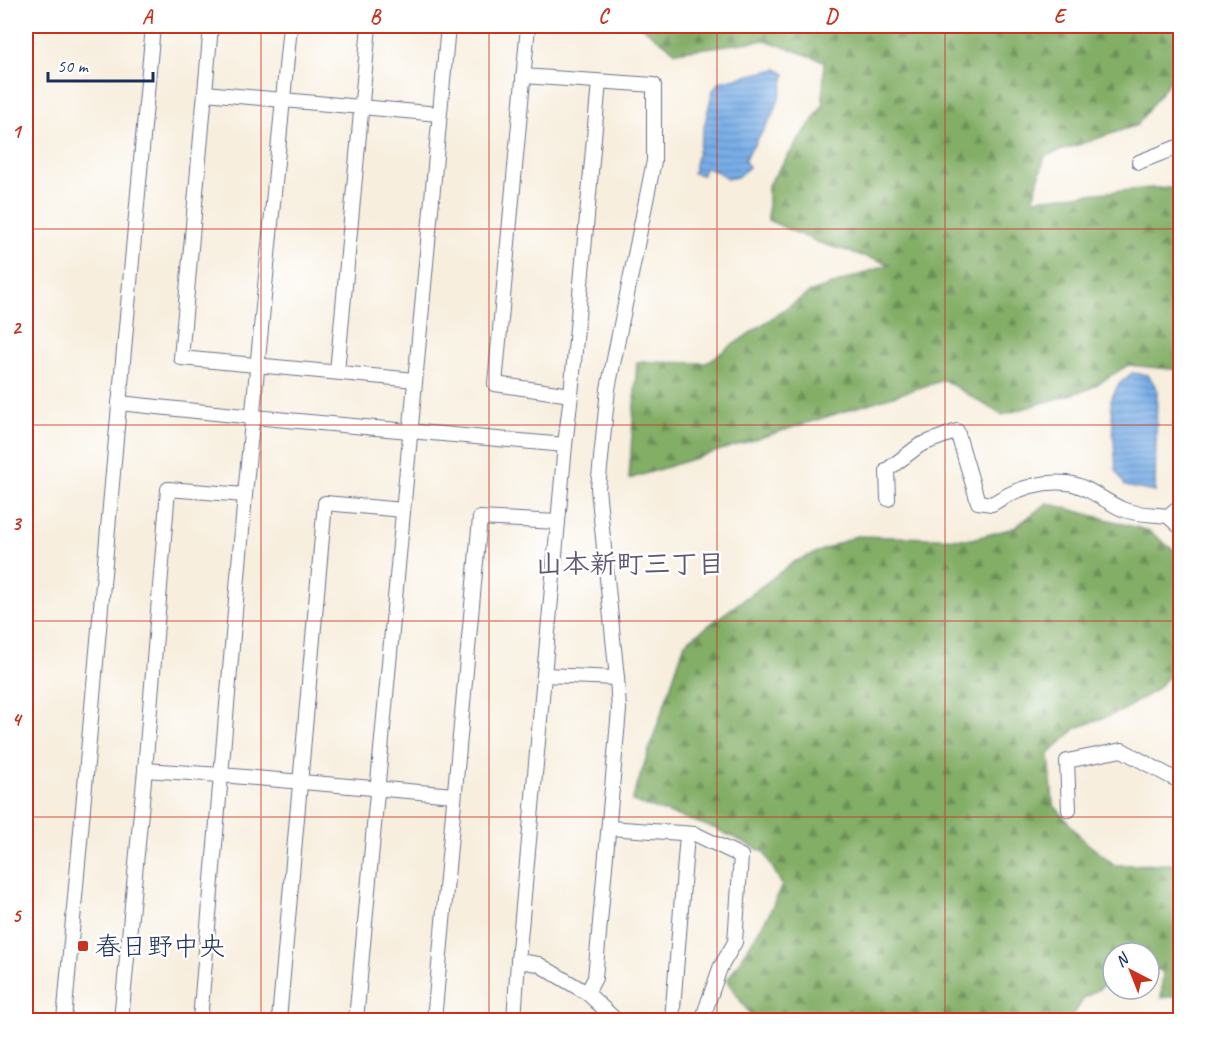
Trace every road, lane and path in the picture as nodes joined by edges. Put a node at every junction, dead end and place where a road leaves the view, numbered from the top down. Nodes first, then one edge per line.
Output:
1 (153, 26) edge
2 (211, 26) edge
3 (290, 26) edge
4 (369, 26) edge
5 (447, 26) edge
6 (528, 26) edge
7 (523, 76) junction
8 (599, 82) junction
9 (205, 93) junction
10 (283, 99) junction
11 (362, 107) junction
12 (439, 114) junction
13 (1180, 147) edge
14 (1139, 162) dead end
15 (258, 365) junction
16 (337, 372) junction
17 (415, 380) junction
18 (571, 395) junction
19 (118, 403) junction
20 (254, 417) junction
21 (409, 430) junction
22 (564, 445) junction
23 (245, 495) junction
24 (888, 499) dead end
25 (1180, 506) edge
26 (403, 510) junction
27 (1168, 516) junction
28 (558, 522) junction
29 (1180, 527) edge
30 (544, 675) junction
31 (617, 678) junction
32 (145, 770) junction
33 (221, 775) junction
34 (1180, 779) edge
35 (300, 782) junction
36 (377, 788) junction
37 (454, 795) junction
38 (1069, 810) dead end
39 (609, 828) junction
40 (687, 835) junction
41 (518, 961) junction
42 (587, 993) junction
43 (64, 1020) edge
44 (121, 1020) edge
45 (200, 1020) edge
46 (279, 1020) edge
47 (356, 1020) edge
48 (434, 1020) edge
49 (514, 1020) edge
50 (616, 1020) edge
51 (672, 1020) edge
52 (702, 1020) edge

1 - 19 street
2 - 9 street
3 - 10 street
4 - 11 street
5 - 12 street
6 - 7 street
7 - 8 street
7 - 18 street
8 - 18 street
8 - 31 street
9 - 10 street
9 - 15 street
10 - 11 street
10 - 15 street
11 - 12 street
11 - 16 street
12 - 17 street
13 - 14 street
15 - 16 street
15 - 20 street
16 - 17 street
17 - 21 street
18 - 22 street
19 - 20 street
19 - 43 street
20 - 21 street
20 - 23 street
21 - 22 street
21 - 26 street
22 - 28 street
23 - 32 street
23 - 33 street
24 - 27 street
25 - 27 street
26 - 35 street
26 - 36 street
27 - 29 street
28 - 30 street
28 - 37 street
30 - 31 street
30 - 41 street
31 - 39 street
32 - 33 street
32 - 44 street
33 - 35 street
33 - 45 street
34 - 38 street
35 - 36 street
35 - 46 street
36 - 37 street
36 - 47 street
37 - 48 street
39 - 40 street
39 - 42 street
40 - 51 street
40 - 52 street
41 - 42 street
41 - 49 street
42 - 50 street

